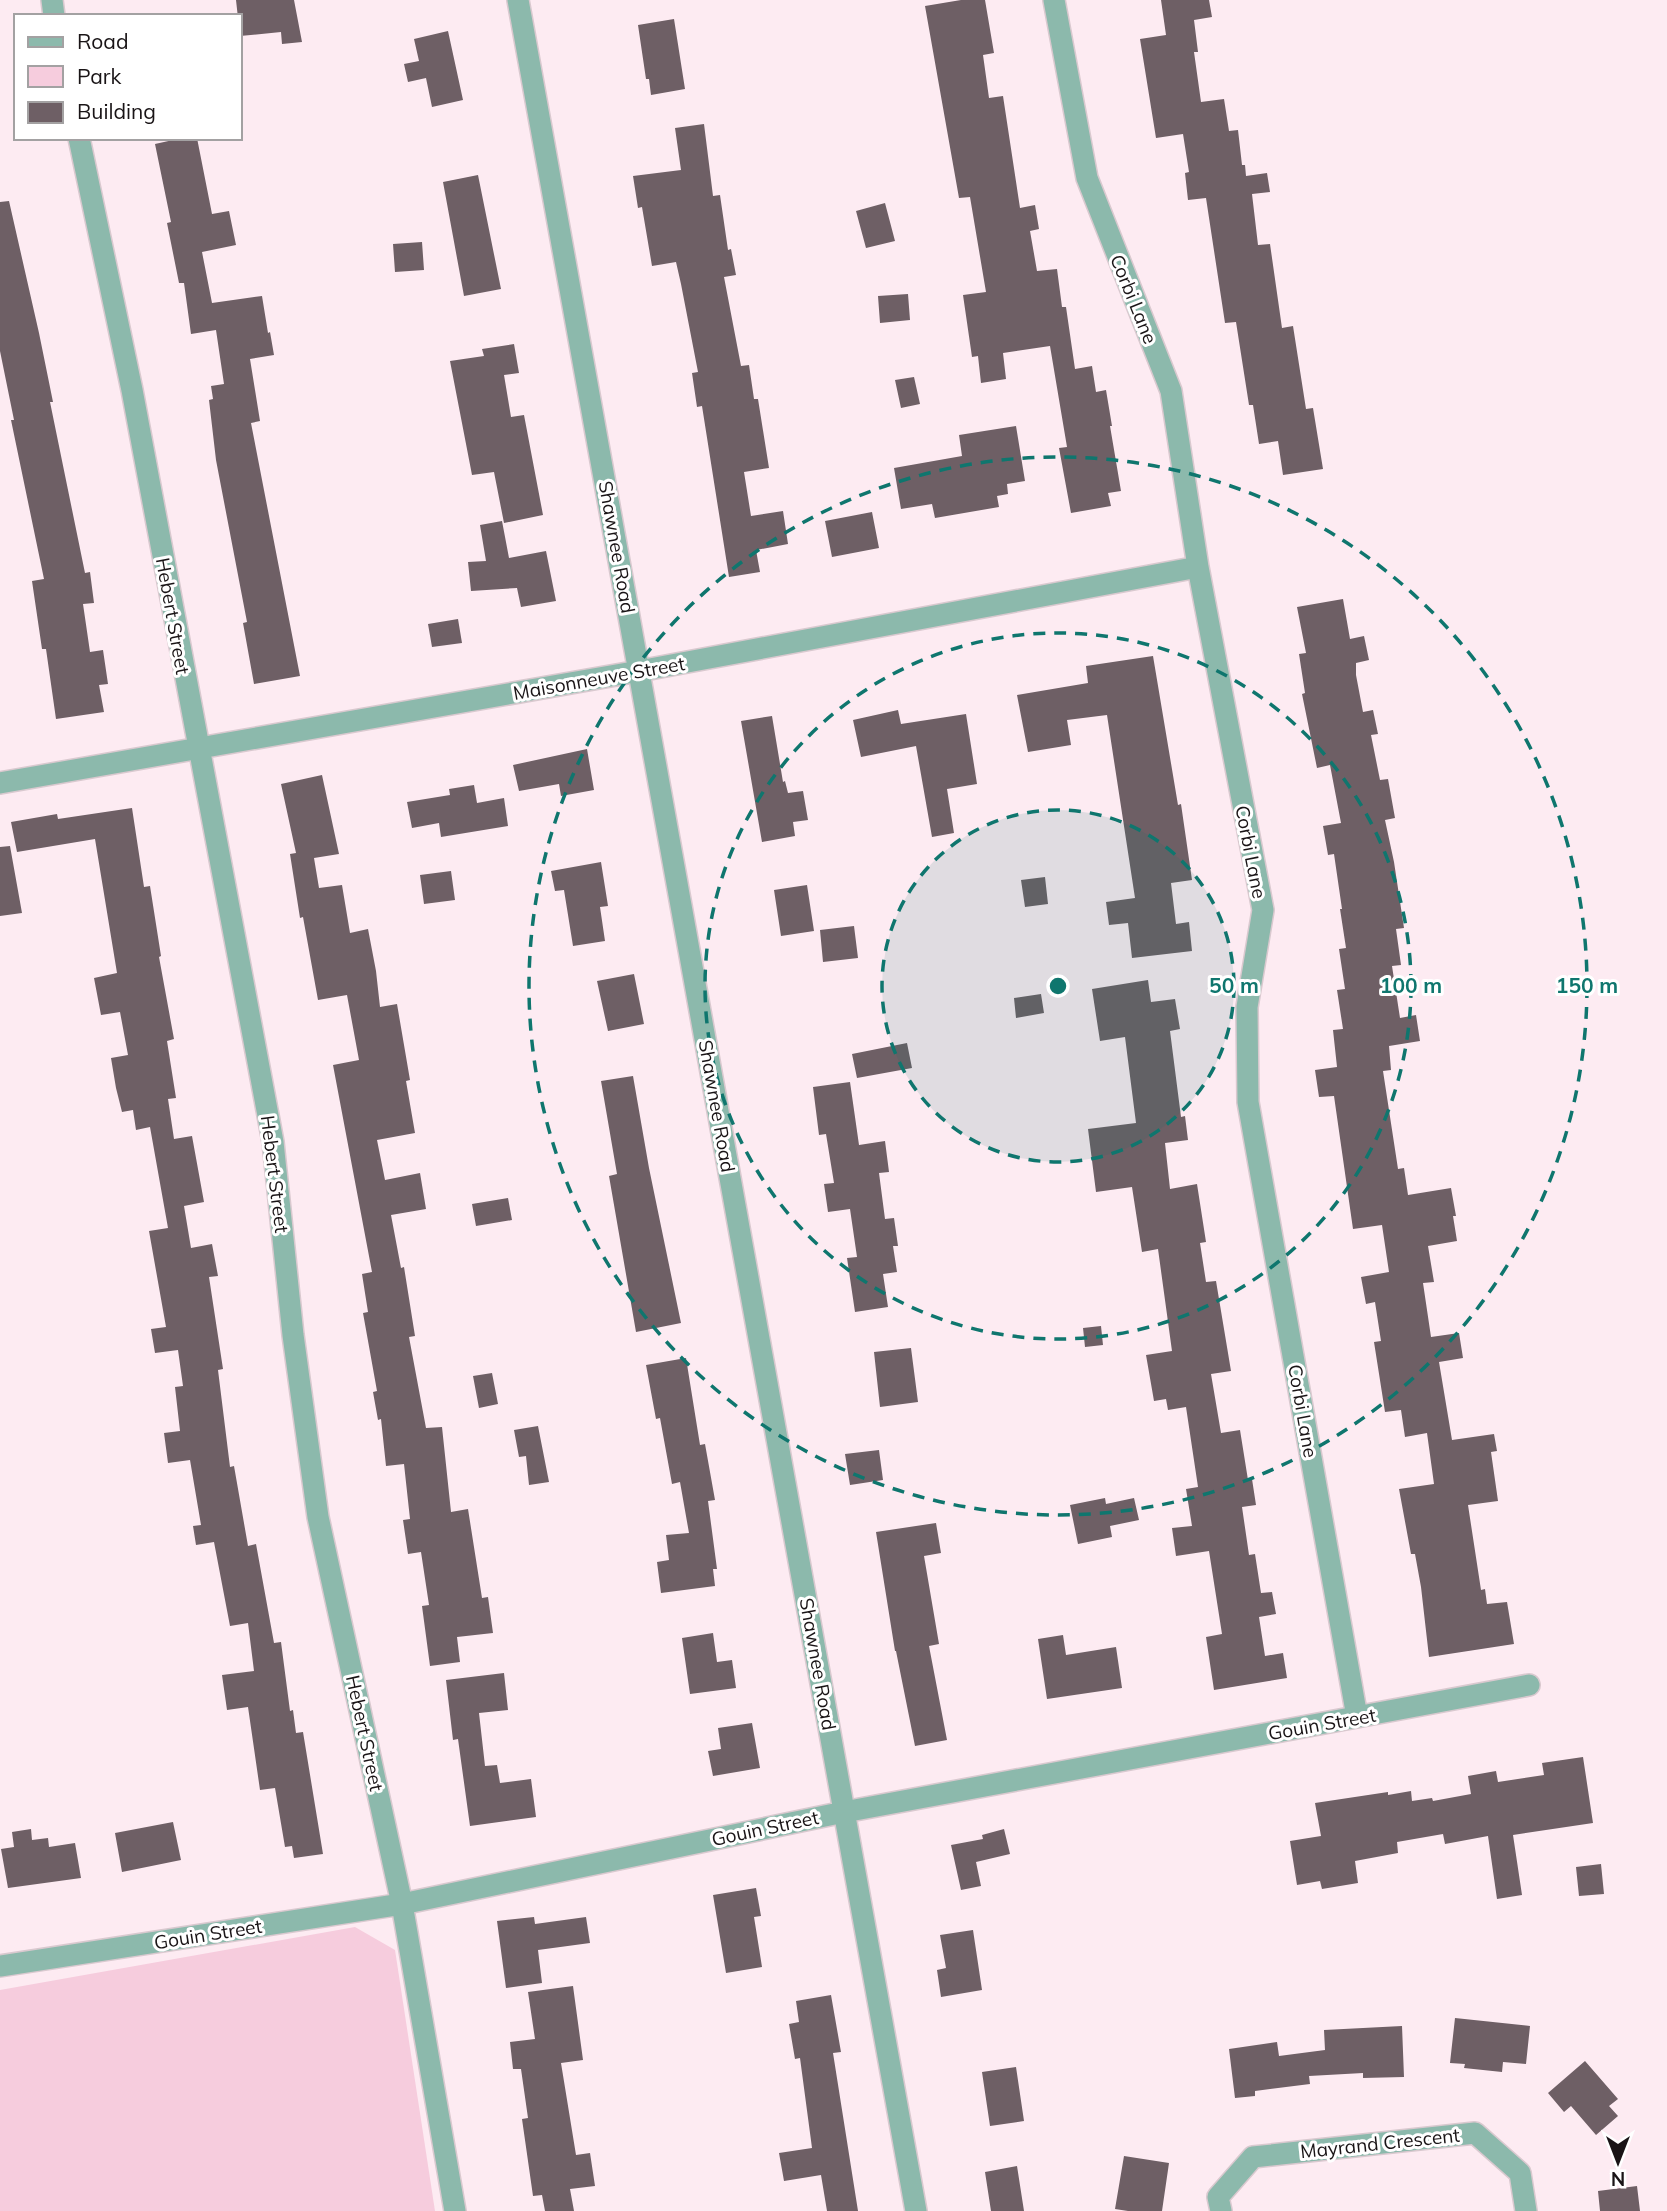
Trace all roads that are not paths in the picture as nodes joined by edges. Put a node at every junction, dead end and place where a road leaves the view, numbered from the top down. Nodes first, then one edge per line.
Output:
1 (518, 0) edge
2 (1054, 0) edge
3 (79, 140) edge
4 (1198, 567) junction
5 (639, 671) junction
6 (197, 748) junction
7 (0, 783) edge
8 (1529, 1685) dead end
9 (1357, 1717) junction
10 (844, 1812) junction
11 (402, 1904) junction
12 (0, 1966) edge
13 (455, 2211) edge
14 (916, 2211) edge
15 (1221, 2211) edge
16 (1526, 2211) edge

1 - 5 street, Shawnee Road
2 - 4 street, Corbi Lane
3 - 6 street, Hebert Street
4 - 5 street, Maisonneuve Street
4 - 9 street, Corbi Lane
5 - 6 street, Maisonneuve Street
5 - 10 street, Shawnee Road
6 - 7 street, Maisonneuve Street
6 - 11 street, Hebert Street
8 - 9 street, Gouin Street
9 - 10 street, Gouin Street
10 - 11 street, Gouin Street
10 - 14 street, Shawnee Road
11 - 12 street, Gouin Street
11 - 13 street, Hebert Street
15 - 16 street, Mayrand Crescent

